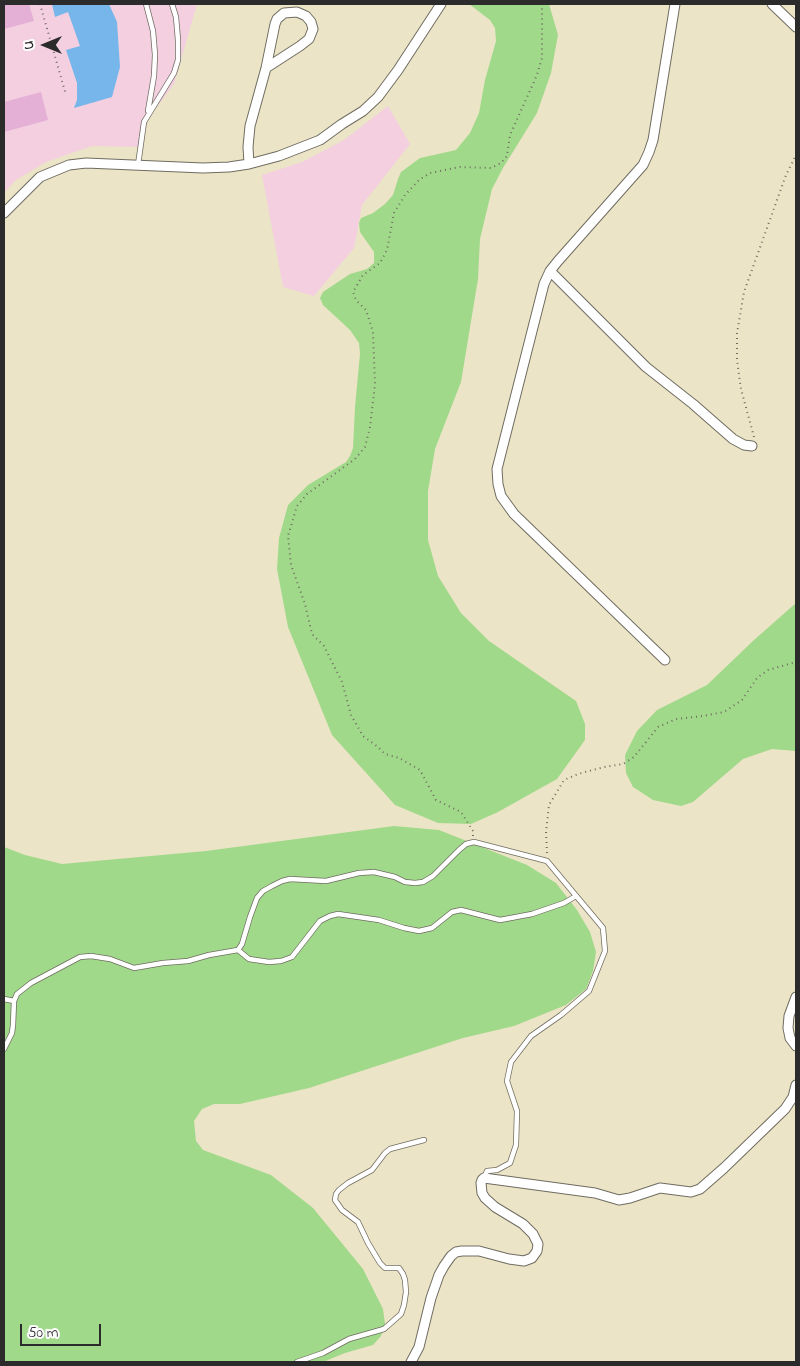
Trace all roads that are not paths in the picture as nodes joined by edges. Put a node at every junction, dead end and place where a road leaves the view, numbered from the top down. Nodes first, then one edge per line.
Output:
1 (146, 4) edge
2 (172, 4) edge
3 (441, 4) edge
4 (675, 4) edge
5 (772, 4) edge
6 (796, 27) edge
7 (266, 68) junction
8 (148, 114) junction
9 (249, 164) junction
10 (138, 165) junction
11 (4, 213) edge
12 (550, 271) junction
13 (752, 446) road end
14 (665, 660) dead end
15 (576, 896) junction
16 (238, 950) junction
17 (796, 997) edge
18 (4, 999) edge
19 (14, 1001) junction
20 (796, 1046) edge
21 (4, 1049) edge
22 (796, 1085) edge
23 (424, 1140) dead end
24 (484, 1178) junction
25 (297, 1362) edge
26 (411, 1362) edge

1 - 8 lane
2 - 8 lane
3 - 9 street
4 - 12 street
5 - 6 street
7 - 7 street
7 - 9 street
8 - 10 lane
9 - 10 street
10 - 11 street
12 - 13 street
12 - 14 street
15 - 16 lane
15 - 16 lane
15 - 24 lane
16 - 19 lane
17 - 20 street
18 - 19 lane
19 - 21 lane
22 - 24 street
23 - 25 lane
24 - 26 street

